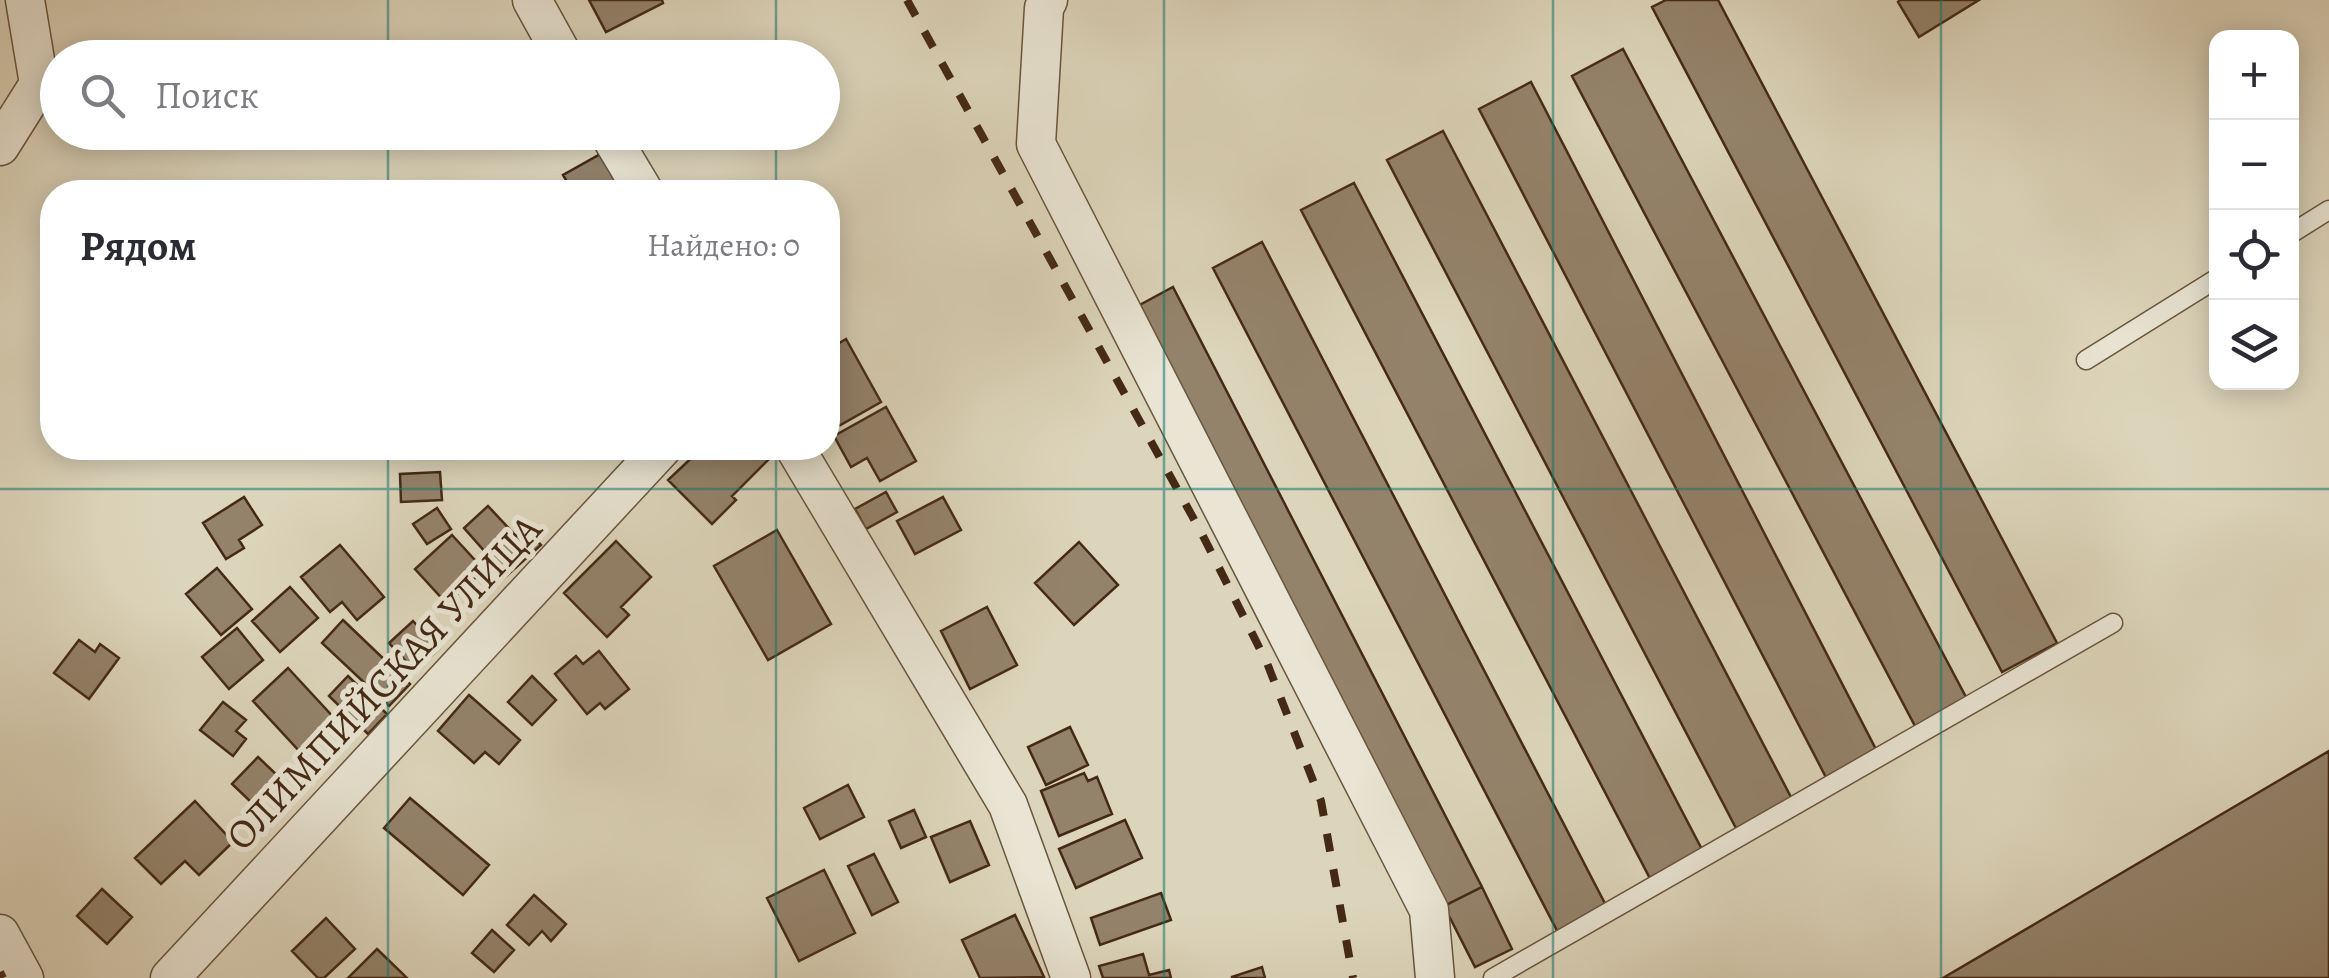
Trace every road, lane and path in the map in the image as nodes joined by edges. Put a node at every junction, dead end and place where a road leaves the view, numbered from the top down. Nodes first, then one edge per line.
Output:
1 (25, 0) edge
2 (532, 0) edge
3 (1048, 0) edge
4 (554, 40) edge
5 (0, 146) edge
6 (619, 150) edge
7 (637, 180) edge
8 (2329, 210) edge
9 (2299, 229) edge
10 (2209, 283) edge
11 (2086, 360) dead end
12 (651, 460) edge
13 (802, 460) edge
14 (2113, 622) dead end
15 (0, 934) edge
16 (24, 978) edge
17 (170, 978) edge
18 (1071, 978) edge
19 (1435, 978) edge
20 (1493, 978) edge

1 - 5 street
2 - 4 street
3 - 19 street
6 - 7 street
8 - 9 lane
10 - 11 lane
12 - 17 street, ОЛИМПИЙСКАЯ УЛИЦА
13 - 18 street
14 - 20 lane
15 - 16 street

